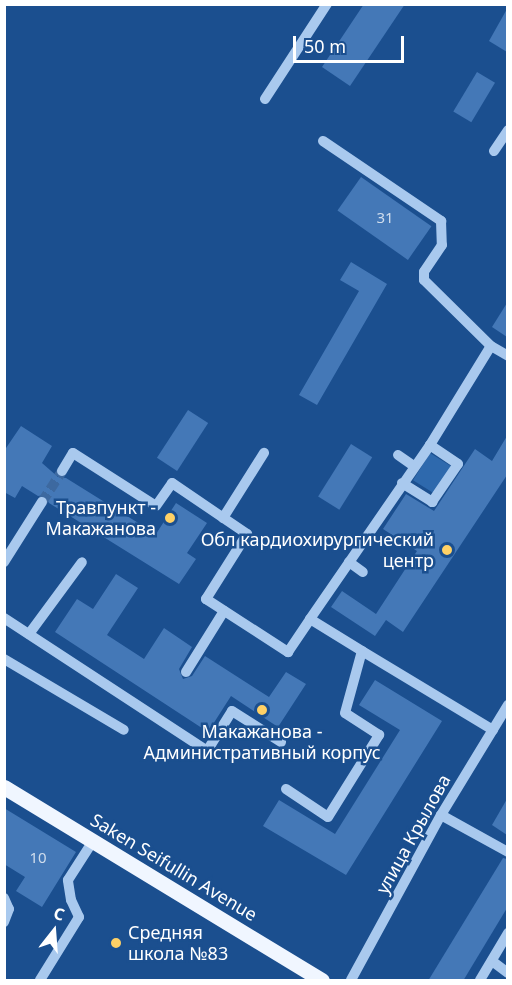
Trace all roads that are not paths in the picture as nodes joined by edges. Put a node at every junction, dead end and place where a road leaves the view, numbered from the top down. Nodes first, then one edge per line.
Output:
1 (327, 4) edge
2 (265, 99) dead end
3 (507, 130) edge
4 (323, 141) dead end
5 (494, 151) dead end
6 (491, 346) junction
7 (507, 356) edge
8 (430, 445) junction
9 (264, 453) dead end
10 (398, 455) dead end
11 (414, 466) junction
12 (62, 471) tunnel mouth
13 (402, 483) junction
14 (42, 502) tunnel mouth
15 (223, 518) junction
16 (82, 561) dead end
17 (4, 562) edge
18 (349, 562) junction
19 (363, 572) dead end
20 (225, 611) junction
21 (4, 618) edge
22 (310, 619) junction
23 (29, 634) junction
24 (363, 651) junction
25 (4, 659) edge
26 (186, 672) dead end
27 (507, 705) edge
28 (124, 730) dead end
29 (493, 730) junction
30 (281, 742) dead end
31 (4, 787) edge
32 (286, 789) dead end
33 (441, 815) junction
34 (93, 841) junction
35 (507, 852) edge
36 (4, 898) edge
37 (4, 922) edge
38 (507, 933) edge
39 (492, 962) junction
40 (507, 972) edge
41 (40, 981) edge
42 (322, 981) edge
43 (351, 981) edge
44 (480, 981) edge

1 - 2 street
3 - 5 street
4 - 6 street
6 - 7 street
6 - 8 street
8 - 11 street
8 - 13 street
9 - 15 street
10 - 11 street
11 - 13 street
12 - 15 street
13 - 18 street
14 - 17 street
15 - 20 street
16 - 23 street
18 - 19 street
18 - 22 street
20 - 22 street
20 - 26 street
21 - 23 street
22 - 24 street
23 - 30 street
24 - 29 street
24 - 32 street
25 - 28 street
27 - 29 street, улица Крылова
29 - 33 street, улица Крылова
31 - 34 main road, Saken Seifullin Avenue
33 - 35 street
33 - 43 street, улица Крылова
34 - 41 street
34 - 42 main road, Saken Seifullin Avenue
36 - 37 street
38 - 39 street
39 - 40 street
39 - 44 street

